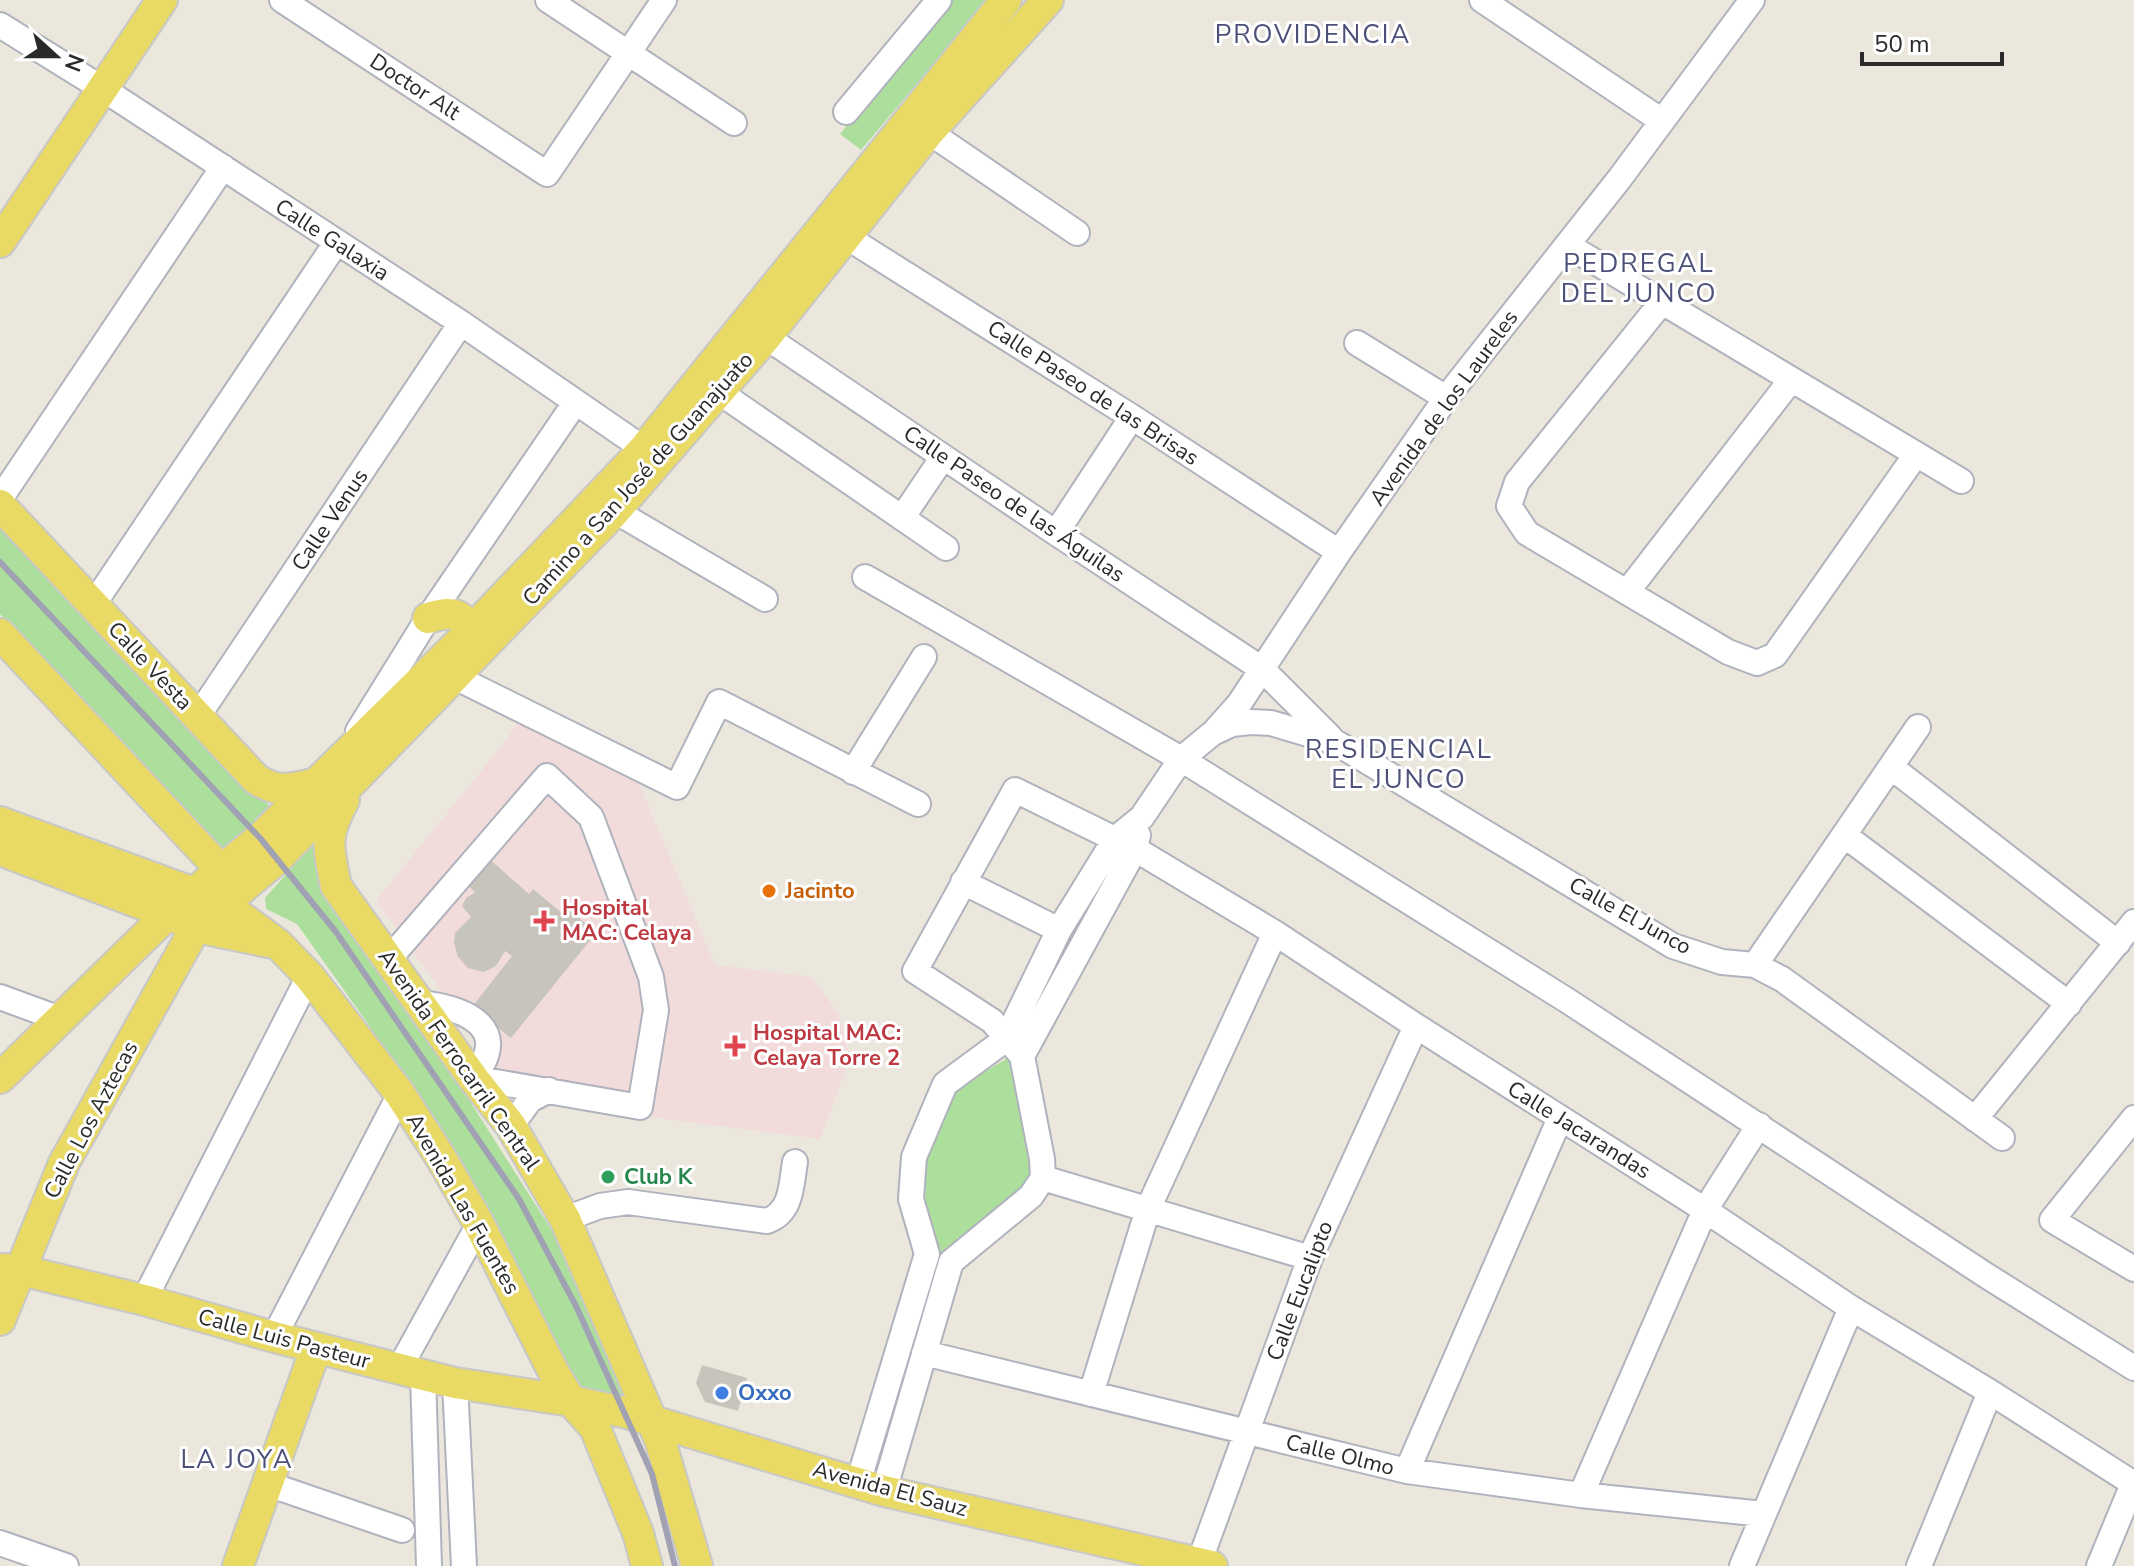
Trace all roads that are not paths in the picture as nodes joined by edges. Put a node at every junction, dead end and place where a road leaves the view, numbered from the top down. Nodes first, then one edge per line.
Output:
1 (162, 0) edge
2 (282, 0) edge
3 (548, 0) edge
4 (664, 0) edge
5 (939, 0) edge
6 (1006, 0) edge
7 (1048, 0) edge
8 (1482, 0) edge
9 (1752, 0) edge
10 (0, 25) edge
11 (629, 53) junction
12 (103, 89) junction
13 (923, 101) junction
14 (846, 112) dead end
15 (1662, 121) junction
16 (734, 123) dead end
17 (929, 132) junction
18 (223, 167) junction
19 (1077, 233) dead end
20 (845, 236) junction
21 (0, 242) edge
22 (336, 243) junction
23 (1567, 245) junction
24 (1662, 302) junction
25 (461, 323) junction
26 (766, 337) junction
27 (1357, 343) dead end
28 (1791, 380) junction
29 (719, 392) junction
30 (1446, 398) junction
31 (575, 403) junction
32 (1132, 417) junction
33 (651, 456) junction
34 (1915, 456) junction
35 (943, 457) junction
36 (1961, 481) dead end
37 (0, 499) edge
38 (0, 505) edge
39 (615, 511) junction
40 (902, 518) junction
41 (1056, 533) junction
42 (946, 548) dead end
43 (1339, 552) junction
44 (865, 577) dead end
45 (1627, 592) junction
46 (765, 599) dead end
47 (93, 605) junction
48 (428, 618) junction
49 (0, 634) edge
50 (477, 640) junction
51 (924, 657) dead end
52 (1262, 669) junction
53 (455, 677) junction
54 (198, 716) junction
55 (1918, 727) dead end
56 (1214, 732) junction
57 (1335, 742) junction
58 (1181, 759) junction
59 (1891, 767) junction
60 (347, 771) junction
61 (853, 772) junction
62 (317, 783) junction
63 (918, 804) dead end
64 (0, 822) edge
65 (1844, 835) junction
66 (1125, 844) junction
67 (0, 850) edge
68 (221, 870) junction
69 (963, 882) junction
70 (193, 891) junction
71 (222, 903) junction
72 (168, 914) junction
73 (2134, 922) edge
74 (196, 927) junction
75 (1059, 930) junction
76 (1275, 933) junction
77 (2118, 943) junction
78 (278, 944) junction
79 (389, 959) junction
80 (1755, 965) junction
81 (309, 976) junction
82 (0, 997) edge
83 (2069, 1004) junction
84 (60, 1019) junction
85 (1416, 1026) junction
86 (1014, 1047) junction
87 (0, 1078) edge
88 (473, 1078) junction
89 (549, 1090) junction
90 (400, 1094) junction
91 (1560, 1118) junction
92 (2134, 1118) edge
93 (1975, 1119) junction
94 (1759, 1125) junction
95 (511, 1126) junction
96 (2002, 1138) dead end
97 (795, 1162) dead end
98 (1043, 1178) junction
99 (1148, 1209) junction
100 (1705, 1210) junction
101 (565, 1219) junction
102 (479, 1224) junction
103 (1310, 1258) junction
104 (10, 1269) edge
105 (2134, 1269) edge
106 (144, 1300) junction
107 (1851, 1308) junction
108 (0, 1320) edge
109 (274, 1337) junction
110 (316, 1348) junction
111 (924, 1353) junction
112 (2134, 1368) edge
113 (411, 1372) junction
114 (455, 1383) junction
115 (1990, 1392) junction
116 (1091, 1394) junction
117 (571, 1401) junction
118 (652, 1421) junction
119 (1246, 1432) junction
120 (1407, 1471) junction
121 (268, 1484) junction
122 (2134, 1484) edge
123 (871, 1487) junction
124 (1581, 1495) junction
125 (1763, 1514) junction
126 (402, 1530) dead end
127 (0, 1543) edge
128 (1206, 1564) edge
129 (66, 1566) edge
130 (238, 1566) edge
131 (429, 1566) edge
132 (464, 1566) edge
133 (647, 1566) edge
134 (697, 1566) edge
135 (1742, 1566) edge
136 (1919, 1566) edge
137 (2099, 1566) edge

1 - 12 main road
2 - 11 street, Doctor Alt
3 - 11 street
4 - 11 street
5 - 14 street
6 - 13 main road, Camino a San José de Guanajuato
7 - 17 main road, Camino a San José de Guanajuato
8 - 15 street
9 - 15 street, Avenida de los Laureles
10 - 12 street, Calle Galaxia
11 - 16 street
12 - 18 street, Calle Galaxia
12 - 21 main road
13 - 20 main road
13 - 33 main road, Camino a San José de Guanajuato
15 - 23 street, Avenida de los Laureles
17 - 19 street
17 - 20 main road, Camino a San José de Guanajuato
18 - 22 street, Calle Galaxia
18 - 37 street
20 - 26 main road, Camino a San José de Guanajuato
20 - 32 street, Calle Paseo de las Brisas
22 - 25 street, Calle Galaxia
22 - 47 street
23 - 24 street
23 - 30 street, Avenida de los Laureles
24 - 28 street
24 - 45 street
25 - 31 street, Calle Galaxia
25 - 54 street, Calle Venus
26 - 29 main road, Camino a San José de Guanajuato
26 - 35 street, Calle Paseo de las Águilas
27 - 30 street
28 - 34 street
28 - 45 street
29 - 33 main road, Camino a San José de Guanajuato
29 - 40 street
30 - 43 street, Avenida de los Laureles
31 - 33 street, Calle Galaxia
31 - 48 street
32 - 41 street
32 - 43 street, Calle Paseo de las Brisas
33 - 39 main road, Camino a San José de Guanajuato
33 - 50 main road, Camino a San José de Guanajuato
34 - 36 street
34 - 45 street
35 - 40 street
35 - 41 street, Calle Paseo de las Águilas
38 - 47 main road, Calle Vesta
39 - 46 street
39 - 50 main road, Camino a San José de Guanajuato
40 - 42 street
41 - 52 street, Calle Paseo de las Águilas
43 - 52 street, Avenida de los Laureles
44 - 58 street
47 - 54 main road, Calle Vesta
48 - 50 main road
48 - 60 street
49 - 68 main road
50 - 53 main road, Camino a San José de Guanajuato
50 - 60 main road, Camino a San José de Guanajuato
51 - 61 street
52 - 56 street, Avenida de los Laureles
52 - 57 street, Calle El Junco
53 - 60 main road, Camino a San José de Guanajuato
53 - 61 street
54 - 62 main road, Calle Vesta
55 - 59 street
56 - 57 street, Calle El Junco
56 - 58 street, Avenida de los Laureles
57 - 80 street, Calle El Junco
58 - 66 street, Avenida de los Laureles
58 - 94 street
59 - 65 street
59 - 77 street
60 - 62 main road, Camino a San José de Guanajuato
60 - 71 main road, Camino a San José de Guanajuato
60 - 79 main road, Avenida Ferrocarril Central
61 - 63 street
62 - 68 main road, Camino a San José de Guanajuato
64 - 70 main road, Avenida Las Fuentes
65 - 80 street
65 - 83 street
66 - 69 street, Calle Jacarandas
66 - 75 street, Avenida de los Laureles
66 - 76 street, Calle Jacarandas
66 - 86 street, Avenida de los Laureles
67 - 72 main road
68 - 70 main road, Camino a San José de Guanajuato
69 - 75 street
69 - 86 street
70 - 71 main road, Avenida Las Fuentes
70 - 72 main road, Camino a San José de Guanajuato
71 - 74 main road, Camino a San José de Guanajuato
71 - 78 main road, Avenida Las Fuentes
72 - 74 main road
72 - 84 main road, Camino a San José de Guanajuato
73 - 77 street
74 - 78 main road
74 - 104 main road, Calle Los Aztecas
75 - 86 street, Avenida de los Laureles
76 - 85 street, Calle Jacarandas
76 - 99 street
77 - 83 street
78 - 81 main road, Avenida Las Fuentes
79 - 88 main road, Avenida Ferrocarril Central
79 - 89 street
80 - 93 street, Calle El Junco
81 - 90 main road, Avenida Las Fuentes
81 - 106 street
82 - 84 street
83 - 93 street
84 - 87 main road, Camino a San José de Guanajuato
85 - 91 street, Calle Jacarandas
85 - 103 street, Calle Eucalipto
86 - 98 street
86 - 123 street, Avenida de los Laureles
88 - 89 street
88 - 95 main road, Avenida Ferrocarril Central
89 - 95 street
90 - 102 main road, Avenida Las Fuentes
90 - 109 street
91 - 100 street, Calle Jacarandas
91 - 120 street
92 - 105 street
93 - 96 street, Calle El Junco
94 - 100 street
94 - 112 street
95 - 101 main road, Avenida Ferrocarril Central
97 - 101 street
98 - 99 street
98 - 111 street
99 - 103 street
99 - 116 street
100 - 107 street, Calle Jacarandas
100 - 124 street
101 - 118 main road, Avenida Ferrocarril Central
102 - 113 street
102 - 117 main road, Avenida Las Fuentes
103 - 119 street, Calle Eucalipto
104 - 106 main road, Calle Luis Pasteur
104 - 108 main road, Calle Los Aztecas
106 - 109 main road, Calle Luis Pasteur
107 - 115 street, Calle Jacarandas
107 - 125 street
109 - 110 main road, Calle Luis Pasteur
110 - 113 main road, Calle Luis Pasteur
110 - 121 main road
111 - 116 street, Calle Olmo
111 - 123 street
113 - 114 main road, Calle Luis Pasteur
113 - 131 street
114 - 117 main road, Calle Luis Pasteur
114 - 132 street
115 - 122 street, Calle Jacarandas
115 - 136 street
116 - 119 street, Calle Olmo
117 - 118 main road, Avenida El Sauz
117 - 133 main road
118 - 123 main road, Avenida El Sauz
118 - 134 main road, Avenida Ferrocarril Central
119 - 120 street, Calle Olmo
119 - 128 street, Calle Eucalipto
120 - 124 street, Calle Olmo
121 - 126 street
121 - 130 main road
122 - 137 street
123 - 128 main road, Avenida El Sauz
124 - 125 street, Calle Olmo
125 - 135 street
127 - 129 street

